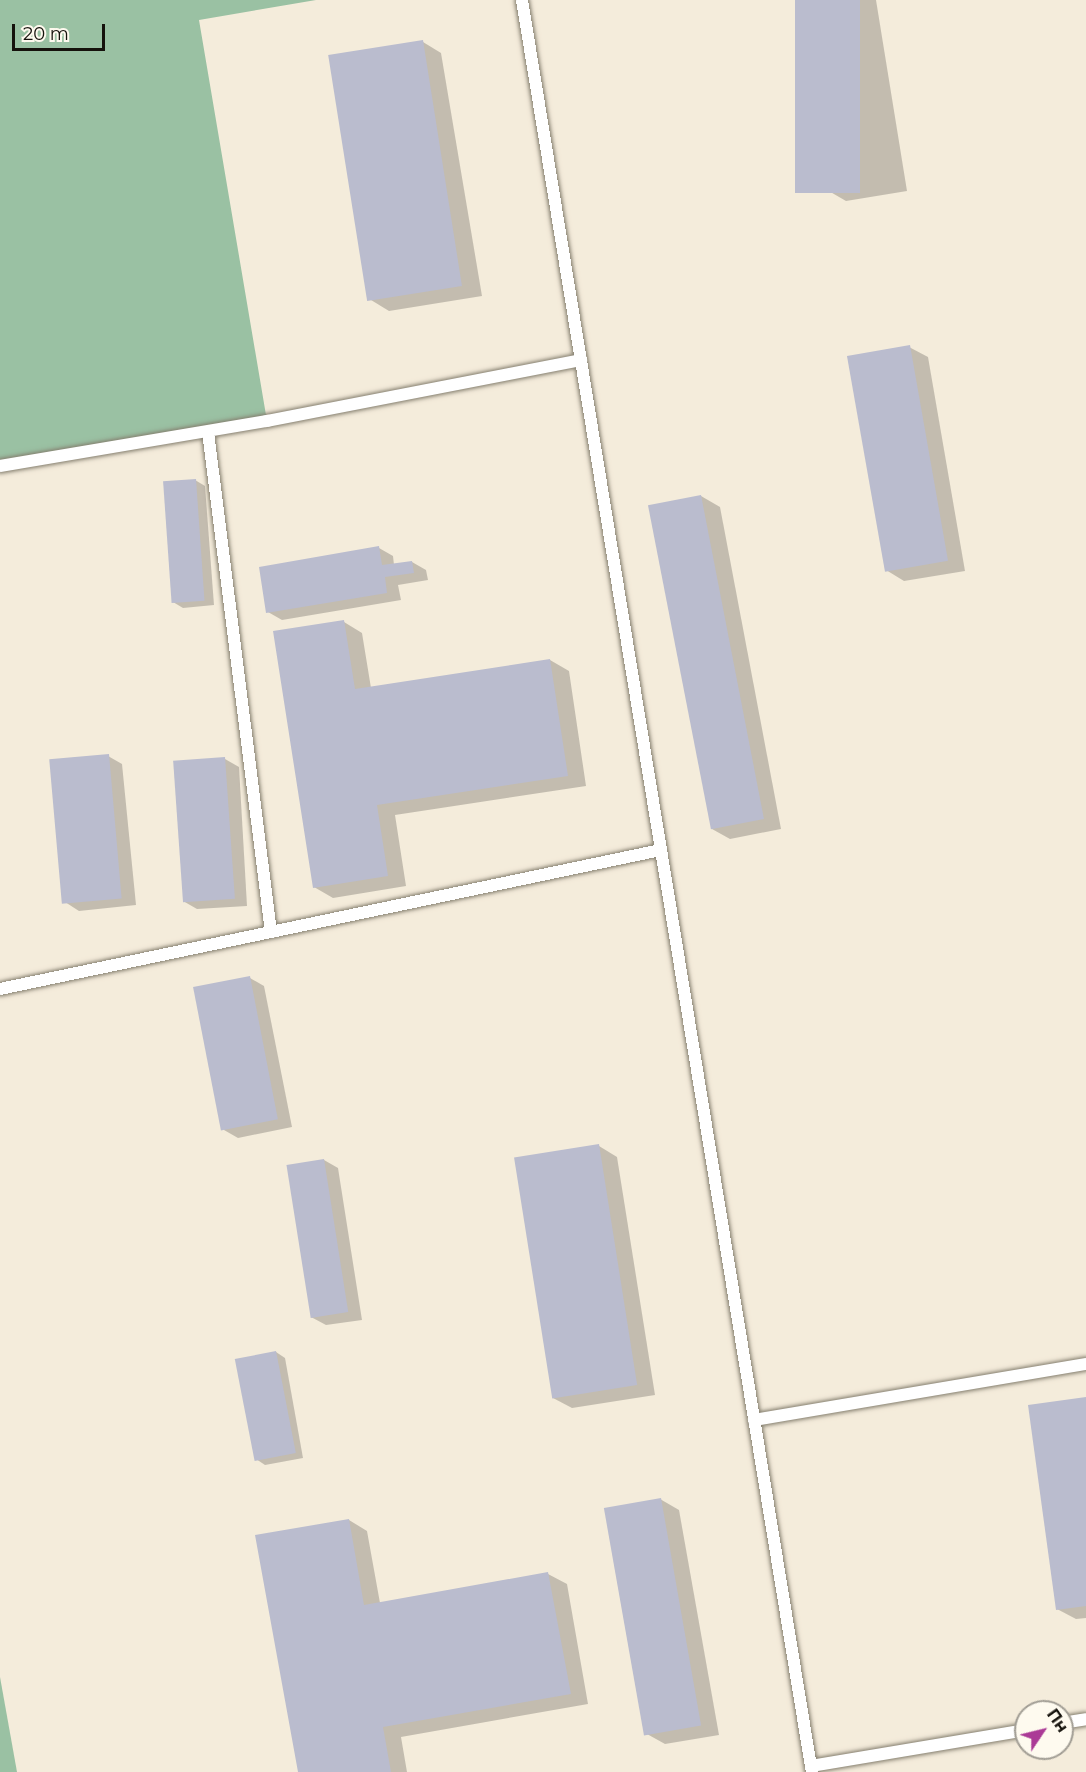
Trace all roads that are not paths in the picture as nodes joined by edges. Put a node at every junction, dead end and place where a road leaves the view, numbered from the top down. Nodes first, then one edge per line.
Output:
1 (522, 0) edge
2 (581, 360) junction
3 (208, 432) junction
4 (0, 466) edge
5 (661, 850) junction
6 (271, 932) junction
7 (0, 989) edge
8 (1086, 1364) edge
9 (754, 1420) junction
10 (1014, 1732) edge
11 (811, 1769) edge

1 - 2 lane
2 - 3 lane
2 - 5 lane
3 - 4 lane
3 - 6 lane
5 - 6 lane
5 - 9 lane
6 - 7 lane
8 - 9 lane
9 - 11 lane
10 - 11 lane

